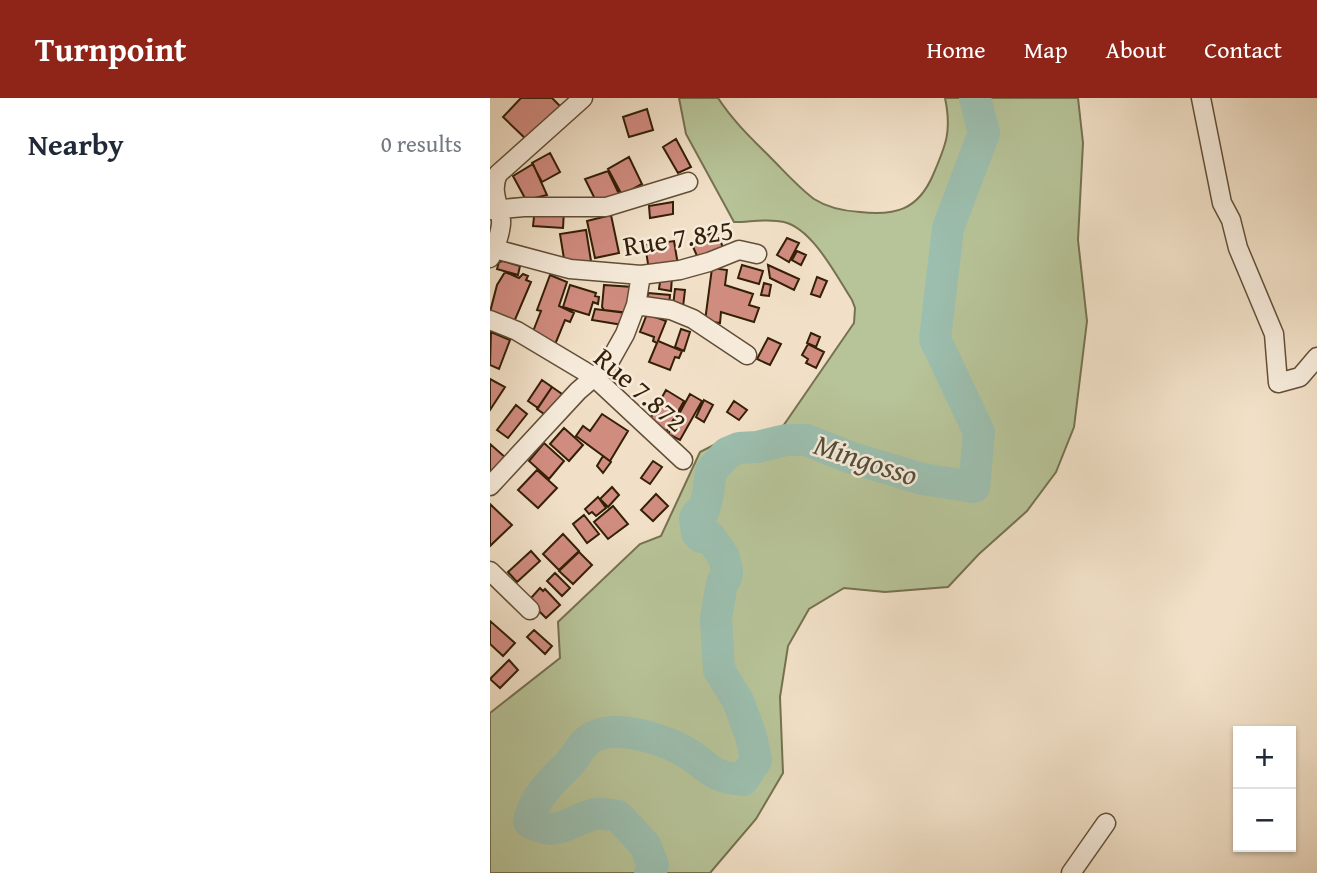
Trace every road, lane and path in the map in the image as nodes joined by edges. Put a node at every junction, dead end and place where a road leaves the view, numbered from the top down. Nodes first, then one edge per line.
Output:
1 (583, 98) edge
2 (1201, 98) edge
3 (688, 182) dead end
4 (494, 210) edge
5 (492, 253) edge
6 (757, 254) dead end
7 (640, 275) junction
8 (636, 305) junction
9 (490, 320) edge
10 (747, 355) dead end
11 (1317, 357) edge
12 (594, 377) junction
13 (682, 460) dead end
14 (490, 486) edge
15 (490, 571) edge
16 (530, 610) dead end
17 (1106, 823) dead end
18 (1072, 873) edge

1 - 4 street
2 - 11 street
3 - 4 street
4 - 5 street
5 - 7 street, Rue 7.825
6 - 7 street, Rue 7.825
7 - 8 street
8 - 10 street
8 - 12 street
9 - 12 street, Rue 7.872
12 - 13 street, Rue 7.872
12 - 14 street
15 - 16 street
17 - 18 street

